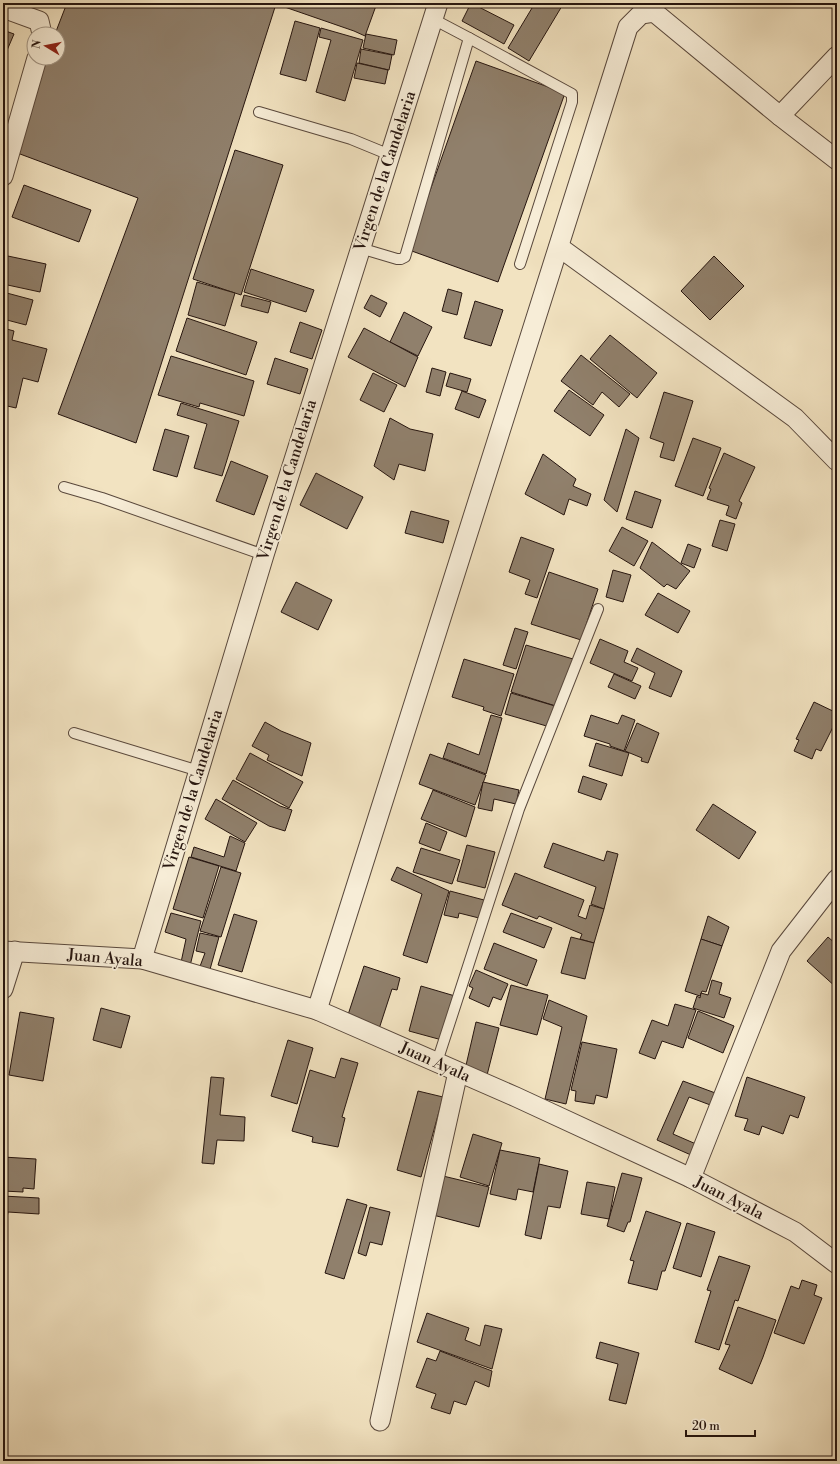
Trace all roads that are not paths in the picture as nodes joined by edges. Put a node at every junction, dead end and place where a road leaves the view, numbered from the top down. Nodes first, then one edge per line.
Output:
1 (3, 8) edge
2 (640, 9) edge
3 (435, 11) edge
4 (40, 26) edge
5 (469, 38) junction
6 (837, 56) edge
7 (35, 66) edge
8 (259, 112) dead end
9 (780, 116) junction
10 (390, 155) junction
11 (837, 160) edge
12 (3, 176) edge
13 (559, 247) junction
14 (360, 248) junction
15 (520, 264) dead end
16 (837, 461) edge
17 (64, 486) dead end
18 (264, 555) junction
19 (598, 609) dead end
20 (74, 733) dead end
21 (199, 771) junction
22 (837, 879) edge
23 (9, 951) edge
24 (142, 959) junction
25 (3, 989) edge
26 (317, 1010) junction
27 (437, 1062) junction
28 (458, 1072) junction
29 (691, 1178) junction
30 (837, 1264) edge
31 (380, 1421) dead end

1 - 4 street
2 - 9 street
2 - 13 street
3 - 5 lane
3 - 10 street, Virgen de la Candelaria
5 - 14 lane
5 - 15 lane
6 - 9 street
7 - 12 street
8 - 10 lane
9 - 11 street
10 - 14 street, Virgen de la Candelaria
13 - 16 street
13 - 26 street
14 - 18 street, Virgen de la Candelaria
17 - 18 lane
18 - 21 street, Virgen de la Candelaria
19 - 27 lane
20 - 21 lane
21 - 24 street, Virgen de la Candelaria
22 - 29 street
23 - 24 street, Juan Ayala
23 - 25 street
24 - 26 street, Juan Ayala
26 - 27 street, Juan Ayala
27 - 28 street, Juan Ayala
28 - 29 street, Juan Ayala
28 - 31 street
29 - 30 street, Juan Ayala

